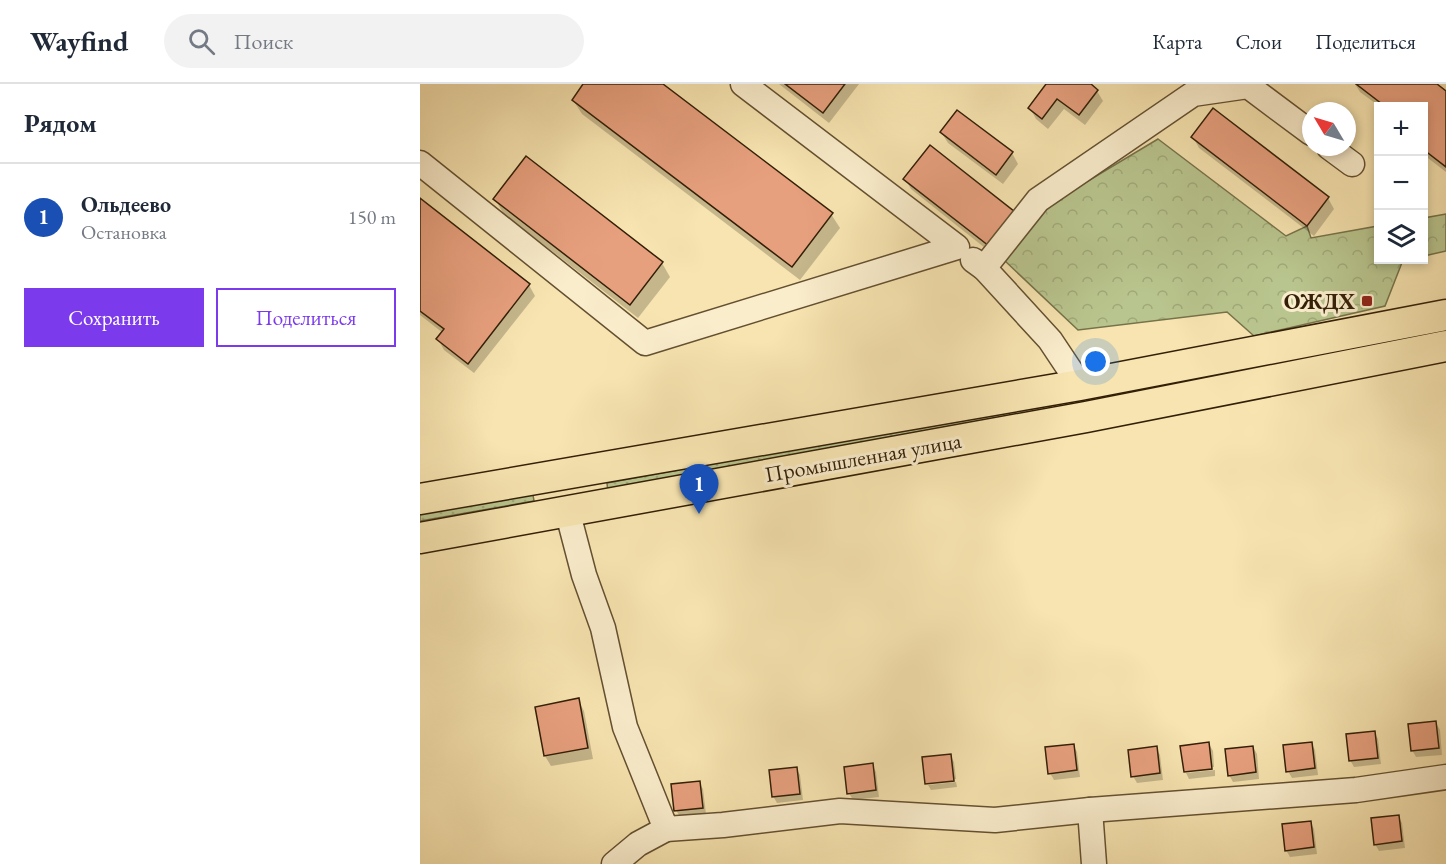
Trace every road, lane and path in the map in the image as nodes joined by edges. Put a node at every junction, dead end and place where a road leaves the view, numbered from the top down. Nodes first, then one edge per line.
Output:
1 (743, 84) edge
2 (1302, 126) edge
3 (1341, 156) edge
4 (420, 163) edge
5 (1352, 164) dead end
6 (957, 248) junction
7 (984, 268) junction
8 (1446, 315) edge
9 (1446, 346) edge
10 (1080, 385) junction
11 (1086, 417) junction
12 (562, 475) junction
13 (420, 499) edge
14 (567, 510) junction
15 (420, 538) edge
16 (1446, 777) edge
17 (1090, 810) junction
18 (666, 829) junction
19 (614, 864) edge
20 (1094, 864) edge

1 - 6 street
2 - 7 street
3 - 5 street
4 - 6 street
6 - 7 street
7 - 10 street
8 - 10 main road, Промышленная улица
9 - 11 main road, Промышленная улица
10 - 11 main road
10 - 12 main road, Промышленная улица
11 - 14 main road, Промышленная улица
12 - 13 main road, Промышленная улица
12 - 14 main road
14 - 15 main road, Промышленная улица
14 - 18 street
16 - 17 street
17 - 18 street
17 - 20 street
18 - 19 street

